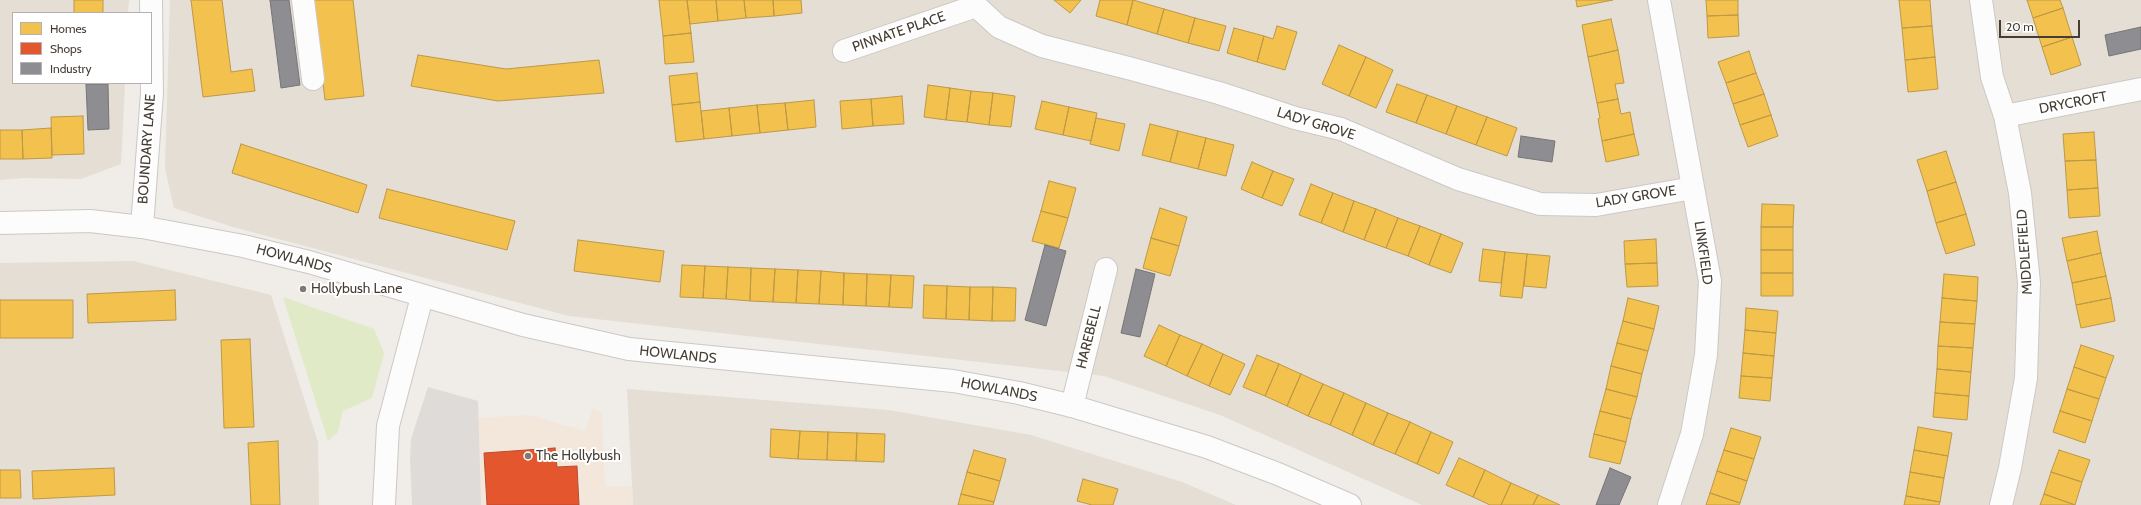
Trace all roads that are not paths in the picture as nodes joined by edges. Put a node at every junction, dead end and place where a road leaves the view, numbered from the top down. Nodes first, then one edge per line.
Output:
1 (151, 0) edge
2 (303, 0) edge
3 (1659, 0) edge
4 (1981, 0) edge
5 (975, 3) edge
6 (151, 12) edge
7 (844, 50) dead end
8 (313, 79) dead end
9 (152, 84) edge
10 (2141, 89) edge
11 (2005, 116) junction
12 (1693, 188) junction
13 (0, 222) edge
14 (142, 226) junction
15 (1106, 269) dead end
16 (422, 297) junction
17 (1072, 406) junction
18 (384, 505) edge
19 (1350, 505) edge
20 (1669, 505) edge
21 (2001, 505) edge

1 - 6 street, BOUNDARY LANE
2 - 8 street
3 - 12 street, LINKFIELD
4 - 11 street, MIDDLEFIELD
5 - 7 street, PINNATE PLACE
5 - 12 street, LADY GROVE
9 - 14 street, BOUNDARY LANE
10 - 11 street, DRYCROFT
11 - 21 street, MIDDLEFIELD
12 - 20 street, LINKFIELD
13 - 14 street, HOWLANDS
14 - 16 street, HOWLANDS
15 - 17 street, HAREBELL
16 - 17 street, HOWLANDS
16 - 18 street
17 - 19 street, HOWLANDS

